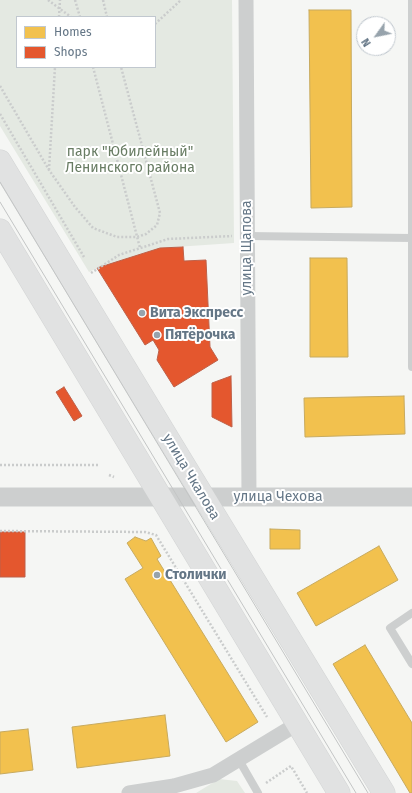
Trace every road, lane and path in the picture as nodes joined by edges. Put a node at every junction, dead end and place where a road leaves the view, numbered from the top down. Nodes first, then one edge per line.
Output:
1 (48, 0) edge
2 (60, 0) edge
3 (75, 0) edge
4 (103, 0) edge
5 (181, 0) edge
6 (246, 0) edge
7 (412, 0) edge
8 (59, 8) junction
9 (59, 16) edge
10 (70, 16) edge
11 (80, 16) edge
12 (107, 16) edge
13 (156, 23) edge
14 (55, 68) edge
15 (93, 68) edge
16 (121, 68) edge
17 (412, 70) edge
18 (0, 86) edge
19 (0, 114) edge
20 (0, 161) edge
21 (412, 161) edge
22 (48, 170) junction
23 (0, 230) edge
24 (241, 236) junction
25 (137, 237) junction
26 (412, 238) edge
27 (140, 248) junction
28 (85, 258) dead end
29 (86, 276) dead end
30 (412, 366) edge
31 (0, 465) edge
32 (98, 465) dead end
33 (412, 496) edge
34 (0, 497) edge
35 (161, 497) junction
36 (204, 497) junction
37 (249, 497) junction
38 (0, 531) edge
39 (412, 613) edge
40 (412, 664) edge
41 (267, 717) dead end
42 (297, 724) junction
43 (239, 760) junction
44 (266, 783) dead end
45 (129, 793) edge
46 (258, 793) edge
47 (307, 793) edge
48 (339, 793) edge
49 (384, 793) edge

1 - 8 path
2 - 8 path
3 - 11 path
4 - 12 path
5 - 13 path
6 - 24 street, улица Щапова
7 - 17 lane
8 - 9 path
8 - 10 path
14 - 22 path
15 - 25 path
16 - 25 path
17 - 21 lane
18 - 22 path
19 - 28 path
20 - 36 main road, улица Чкалова
21 - 26 lane
22 - 25 path
23 - 35 main road
24 - 26 lane
24 - 27 path
24 - 37 street, улица Щапова
25 - 27 path
26 - 30 lane
27 - 29 path
31 - 32 path
33 - 37 street, улица Чехова
34 - 35 street, улица Чехова
35 - 36 street, улица Чехова
35 - 42 main road
36 - 37 street, улица Чехова
36 - 49 main road, улица Чкалова
38 - 41 path
39 - 40 lane
42 - 43 street
42 - 48 main road
43 - 45 street
43 - 46 lane
44 - 47 path

